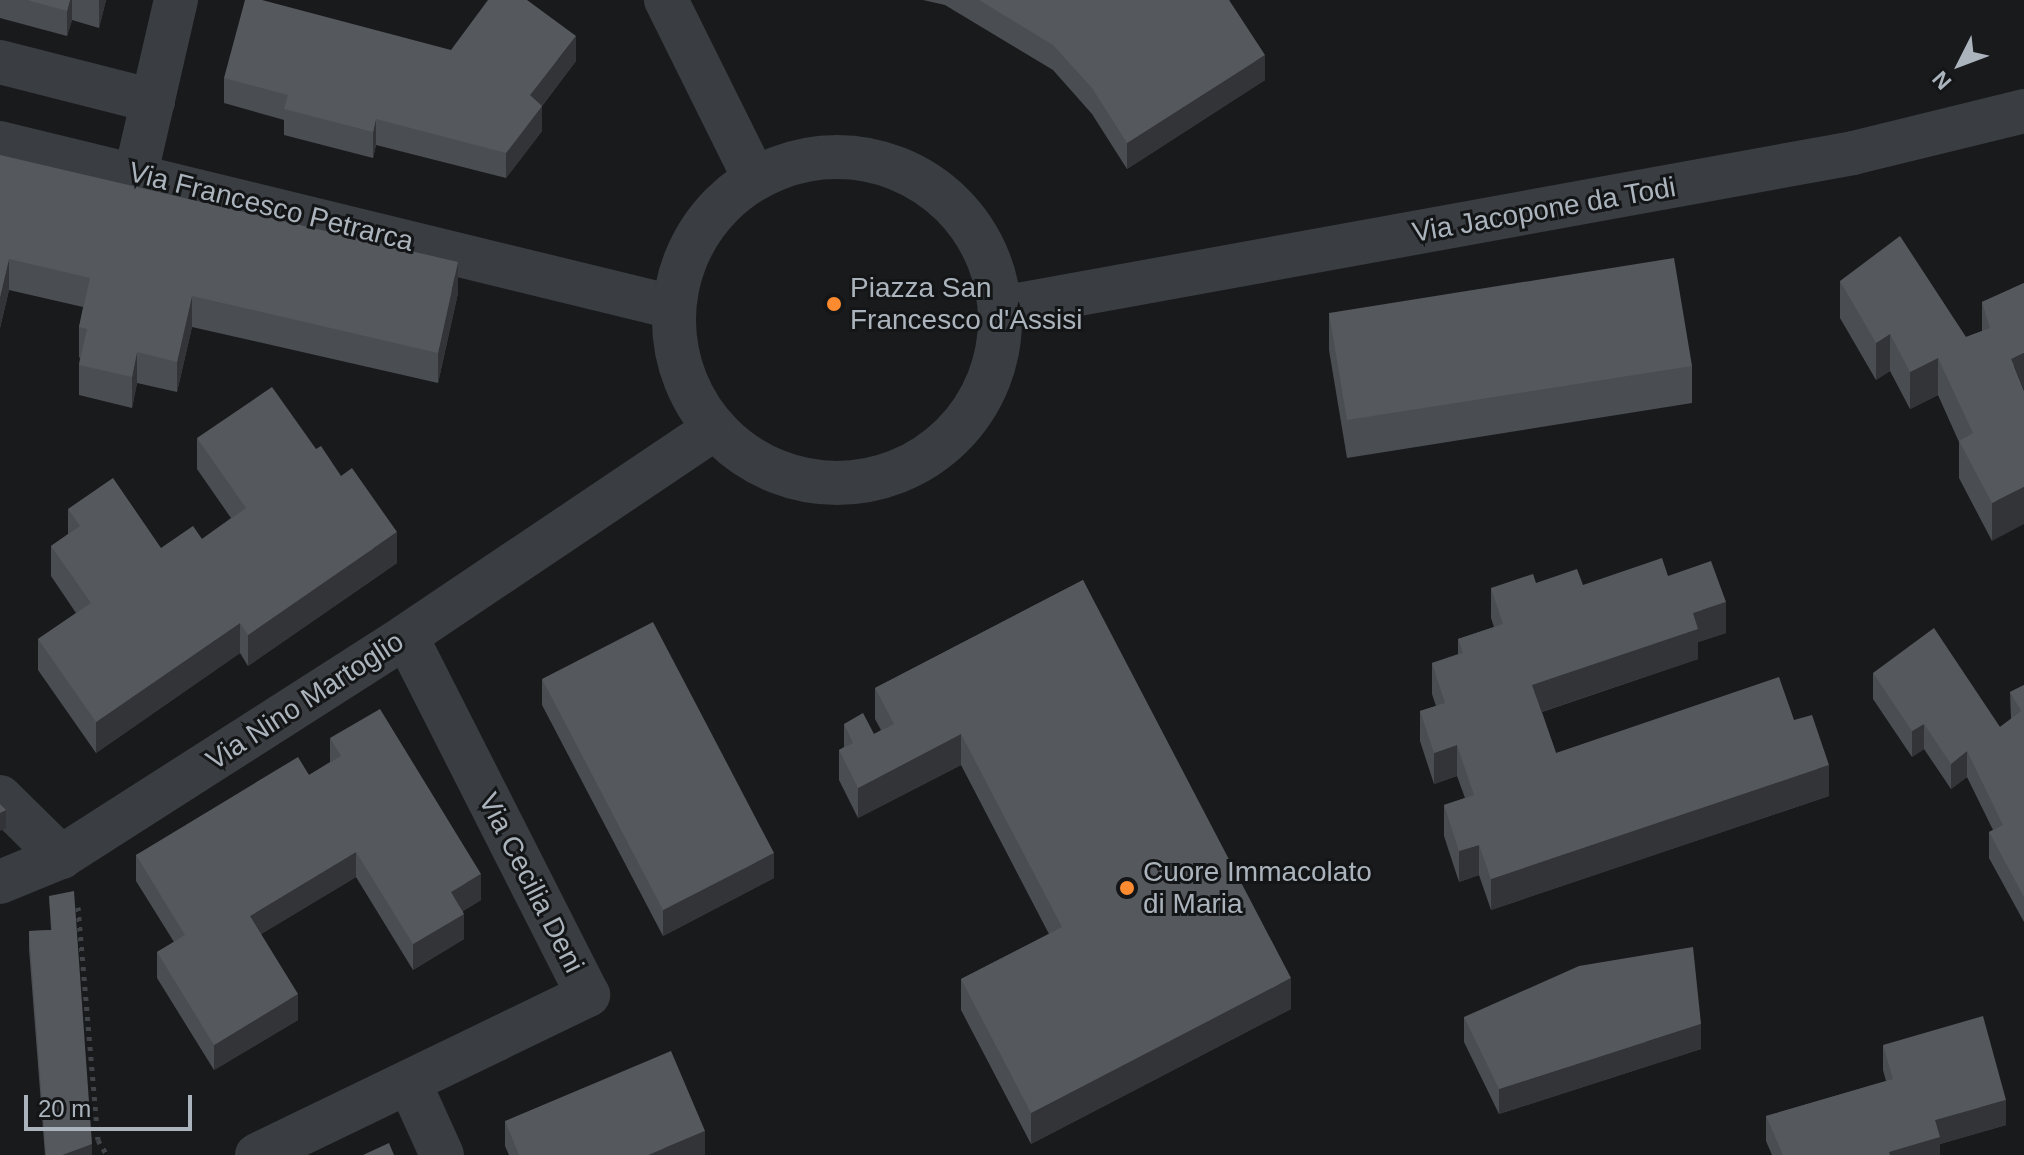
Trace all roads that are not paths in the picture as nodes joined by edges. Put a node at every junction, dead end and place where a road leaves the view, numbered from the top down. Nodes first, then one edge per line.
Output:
1 (176, 0) edge
2 (666, 0) edge
3 (0, 62) edge
4 (2024, 89) edge
5 (153, 101) junction
6 (2024, 111) edge
7 (1957, 125) junction
8 (0, 143) edge
9 (136, 173) junction
10 (754, 177) junction
11 (673, 307) junction
12 (1002, 308) junction
13 (714, 429) junction
14 (406, 636) junction
15 (0, 797) edge
16 (61, 857) junction
17 (0, 882) edge
18 (409, 1082) junction
19 (257, 1155) edge
20 (442, 1155) edge

1 - 5 street
2 - 10 street
3 - 5 street
4 - 7 street
5 - 9 street
6 - 7 street
7 - 12 street, Via Jacopone da Todi
8 - 9 street, Via Francesco Petrarca
9 - 11 street, Via Francesco Petrarca
10 - 11 street
10 - 12 street
11 - 13 street
12 - 13 street
13 - 14 street, Via Nino Martoglio
14 - 16 street, Via Nino Martoglio
14 - 18 street, Via Cecilia Deni
15 - 16 street
16 - 17 street, Via Nino Martoglio
18 - 19 street, Via Cecilia Deni
18 - 20 street

